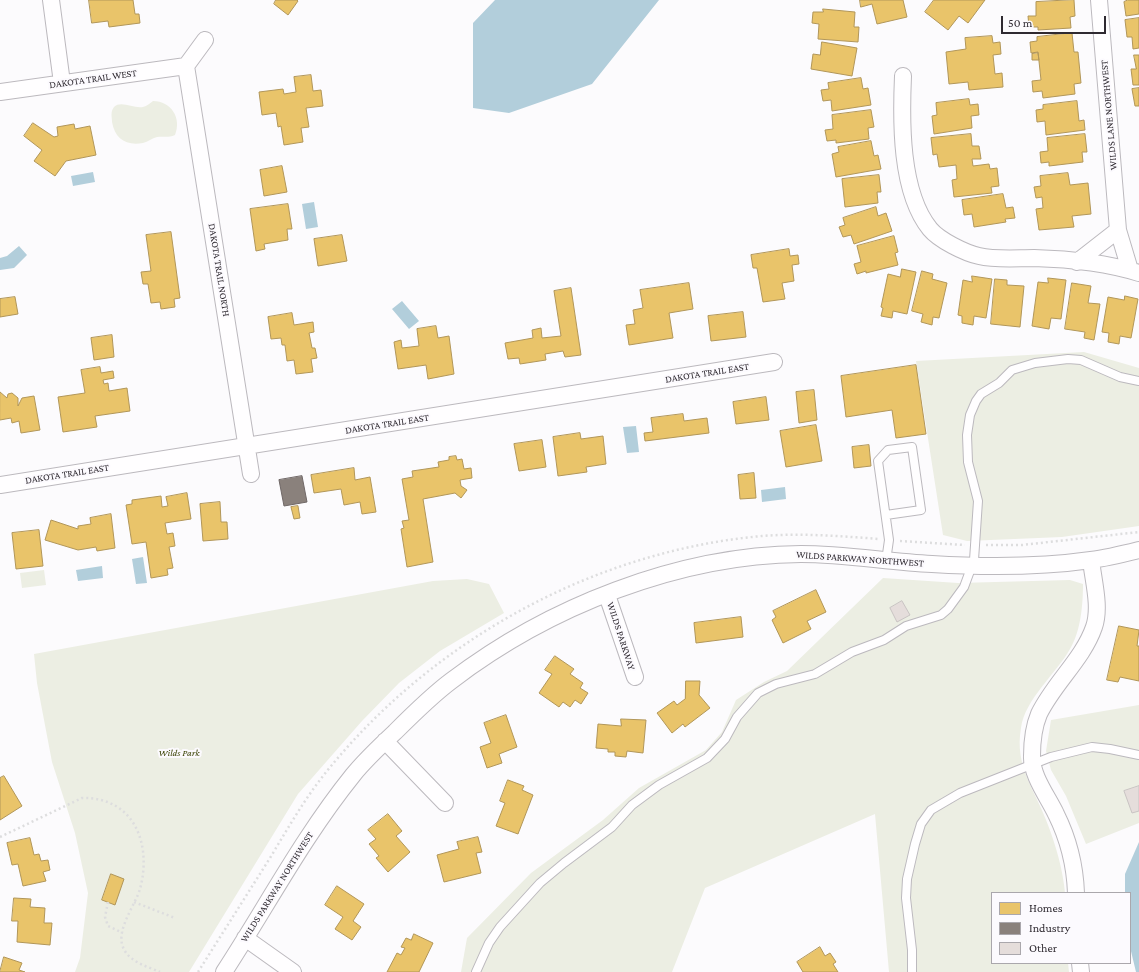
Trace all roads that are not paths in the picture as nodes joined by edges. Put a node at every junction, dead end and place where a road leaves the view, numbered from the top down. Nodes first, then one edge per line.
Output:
1 (51, 0) edge
2 (1099, 0) edge
3 (205, 40) dead end
4 (186, 66) junction
5 (903, 76) dead end
6 (62, 83) junction
7 (0, 92) edge
8 (1118, 230) junction
9 (1077, 262) junction
10 (1134, 271) edge
11 (774, 362) dead end
12 (1139, 381) edge
13 (247, 447) junction
14 (251, 474) dead end
15 (0, 485) edge
16 (886, 515) junction
17 (1139, 550) edge
18 (1091, 560) junction
19 (886, 561) junction
20 (973, 564) junction
21 (607, 595) junction
22 (635, 677) dead end
23 (385, 741) junction
24 (1139, 755) edge
25 (1033, 764) junction
26 (444, 803) dead end
27 (1076, 892) edge
28 (245, 938) junction
29 (224, 972) edge
30 (293, 972) edge
31 (476, 972) edge
32 (912, 972) edge

1 - 6 street
2 - 8 street, WILDS LANE NORTHWEST
3 - 4 street
4 - 6 street, DAKOTA TRAIL WEST
4 - 13 street, DAKOTA TRAIL NORTH
5 - 9 street
6 - 7 street, DAKOTA TRAIL WEST
8 - 9 street
8 - 10 street, WILDS LANE NORTHWEST
9 - 10 street
11 - 13 street, DAKOTA TRAIL EAST
12 - 20 lane
13 - 14 street, DAKOTA TRAIL NORTH
13 - 15 street, DAKOTA TRAIL EAST
16 - 16 lane
16 - 19 lane
17 - 18 street, WILDS PARKWAY NORTHWEST
18 - 20 street, WILDS PARKWAY NORTHWEST
18 - 25 street
19 - 20 street, WILDS PARKWAY NORTHWEST
19 - 21 street, WILDS PARKWAY NORTHWEST
20 - 31 lane
21 - 22 street, WILDS PARKWAY
21 - 23 street, WILDS PARKWAY NORTHWEST
23 - 26 street
23 - 28 street, WILDS PARKWAY NORTHWEST
24 - 25 lane
25 - 27 street
25 - 32 lane
28 - 29 street, WILDS PARKWAY NORTHWEST
28 - 30 street

